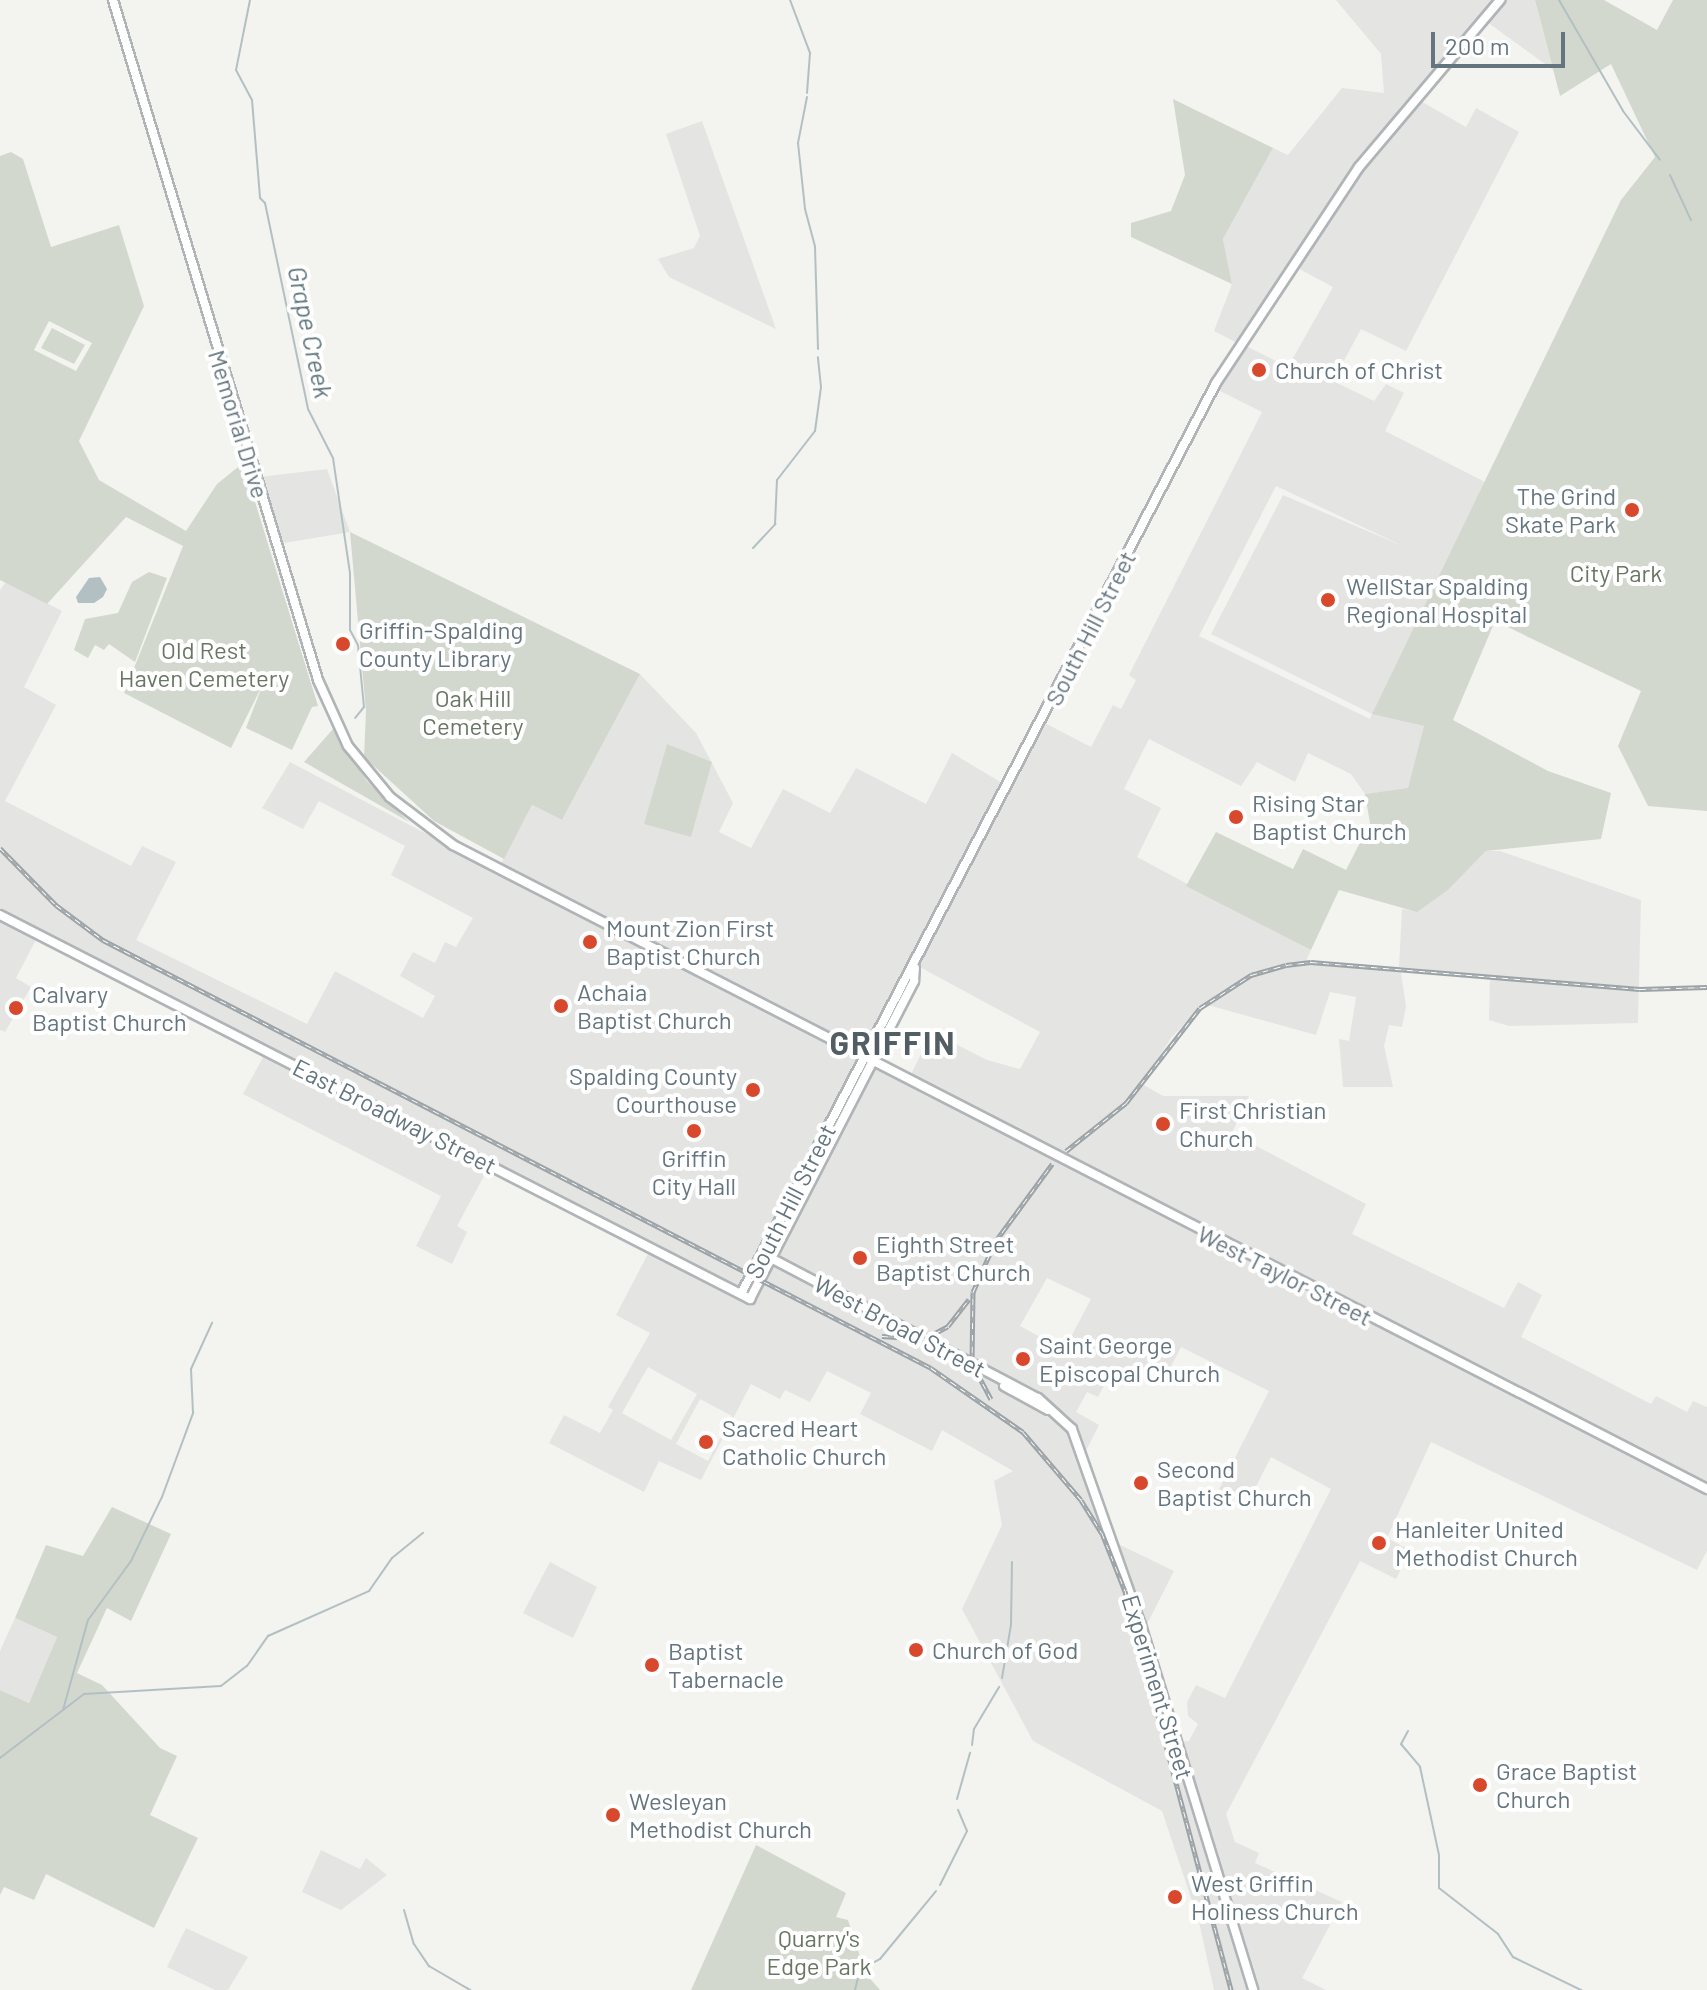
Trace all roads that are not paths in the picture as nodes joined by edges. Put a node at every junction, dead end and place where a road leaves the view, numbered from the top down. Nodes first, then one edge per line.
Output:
1 (113, 0) edge
2 (1500, 0) edge
3 (0, 915) edge
4 (869, 1060) junction
5 (767, 1256) junction
6 (746, 1296) joint
7 (977, 1367) junction
8 (1038, 1398) joint
9 (1062, 1418) junction
10 (1707, 1489) edge
11 (1253, 1990) edge

1 - 4 main road, Memorial Drive
2 - 4 main road, South Hill Street
3 - 6 main road, East Broadway Street
4 - 5 main road, South Hill Street
4 - 10 main road, West Taylor Street
5 - 6 main road, South Hill Street
5 - 7 main road, West Broad Street
7 - 8 main road, West Broad Street
7 - 9 main road
8 - 9 main road, Experiment Street
9 - 11 main road, Experiment Street

